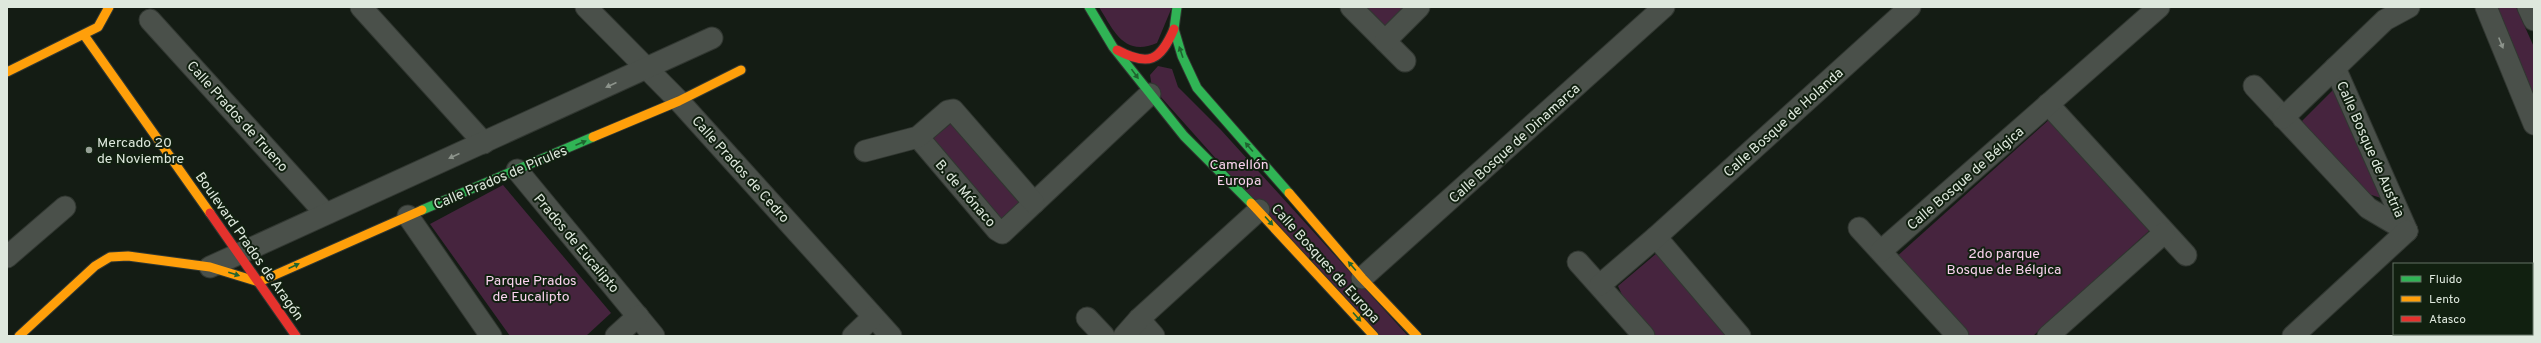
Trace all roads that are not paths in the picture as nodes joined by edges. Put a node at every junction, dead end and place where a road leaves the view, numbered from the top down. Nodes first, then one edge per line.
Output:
1 (109, 7) edge
2 (361, 7) edge
3 (586, 7) edge
4 (1089, 7) edge
5 (1178, 7) edge
6 (1351, 7) edge
7 (1419, 7) edge
8 (1664, 7) edge
9 (1910, 7) edge
10 (2159, 7) edge
11 (2409, 7) edge
12 (2486, 7) edge
13 (2528, 7) edge
14 (150, 20) dead end
15 (2534, 20) edge
16 (1174, 29) junction
17 (84, 35) junction
18 (712, 38) dead end
19 (1385, 41) junction
20 (1112, 47) junction
21 (1405, 61) dead end
22 (2335, 68) junction
23 (646, 70) junction
24 (740, 70) dead end
25 (7, 72) edge
26 (2254, 86) dead end
27 (1150, 94) junction
28 (679, 101) junction
29 (2048, 104) junction
30 (2283, 118) junction
31 (2534, 124) edge
32 (918, 137) junction
33 (484, 142) junction
34 (865, 151) dead end
35 (516, 170) junction
36 (1034, 203) junction
37 (65, 207) dead end
38 (1259, 210) junction
39 (326, 213) junction
40 (408, 216) junction
41 (1859, 228) dead end
42 (2406, 231) junction
43 (2164, 233) junction
44 (1656, 237) junction
45 (1881, 251) junction
46 (239, 254) junction
47 (2186, 255) dead end
48 (7, 257) edge
49 (1578, 262) dead end
50 (210, 267) junction
51 (1362, 278) junction
52 (259, 282) junction
53 (1600, 285) junction
54 (638, 316) junction
55 (873, 317) junction
56 (1087, 318) dead end
57 (1140, 319) junction
58 (18, 336) edge
59 (296, 336) edge
60 (491, 336) edge
61 (616, 336) edge
62 (654, 336) edge
63 (852, 336) edge
64 (891, 336) edge
65 (1104, 336) edge
66 (1124, 336) edge
67 (1154, 336) edge
68 (1374, 336) edge
69 (1417, 336) edge
70 (1644, 336) edge
71 (1740, 336) edge
72 (1958, 336) edge
73 (2048, 336) edge
74 (2293, 336) edge

1 - 17 street
2 - 33 street
3 - 23 street, Calle Prados de Cedro
4 - 20 street, Calle Bosques de Europa
5 - 16 street, Calle Bosques de Europa
6 - 19 street
7 - 19 street
8 - 51 street, Calle Bosque de Dinamarca
9 - 44 street, Calle Bosque de Holanda
10 - 29 street, Calle Bosque de Bélgica
11 - 22 street, Calle Bosque de Austria
12 -> 31 street
13 - 15 street
14 - 39 street, Calle Prados de Trueno
16 - 20 street
51 -> 16 street, Calle Bosques de Europa
17 - 25 street
17 - 46 street, Boulevard Prados de Aragón
18 - 23 street
19 - 21 street
20 -> 27 street, Calle Bosques de Europa
22 - 30 street, Calle Bosque de Austria
22 - 42 street, Calle Bosque de Austria
23 - 28 street, Calle Prados de Cedro
23 -> 33 street
24 - 28 street, Calle Prados de Pirules
26 - 30 street, Calle Bosque de Austria
27 - 36 street, B. de Mónaco
27 - 38 street, Calle Bosques de Europa
35 -> 28 street, Calle Prados de Pirules
28 - 55 street, Calle Prados de Cedro
29 - 43 street
29 - 45 street, Calle Bosque de Bélgica
30 - 42 street, Calle Bosque de Austria
32 - 34 street
32 - 36 street
32 - 36 street, B. de Mónaco
33 -> 39 street
35 - 40 street, Calle Prados de Pirules
35 - 54 street, Prados de Eucalipto
37 - 48 street
38 - 57 street
38 -> 68 street, Calle Bosques de Europa
39 - 46 street
52 -> 40 street, Calle Prados de Pirules
40 - 60 street
41 - 45 street
42 - 74 street, Calle Bosque de Austria
43 - 47 street
43 - 73 street
44 - 53 street, Calle Bosque de Holanda
44 - 71 street
45 - 72 street
46 - 50 street
46 - 52 street, Boulevard Prados de Aragón
49 - 53 street
50 -> 52 street
50 - 58 street
51 - 69 street, Calle Bosques de Europa
52 - 59 street, Boulevard Prados de Aragón
53 - 70 street
54 - 61 street
54 - 62 street, Prados de Eucalipto
55 - 63 street
55 - 64 street, Calle Prados de Cedro
56 - 65 street
57 - 66 street
57 - 67 street

